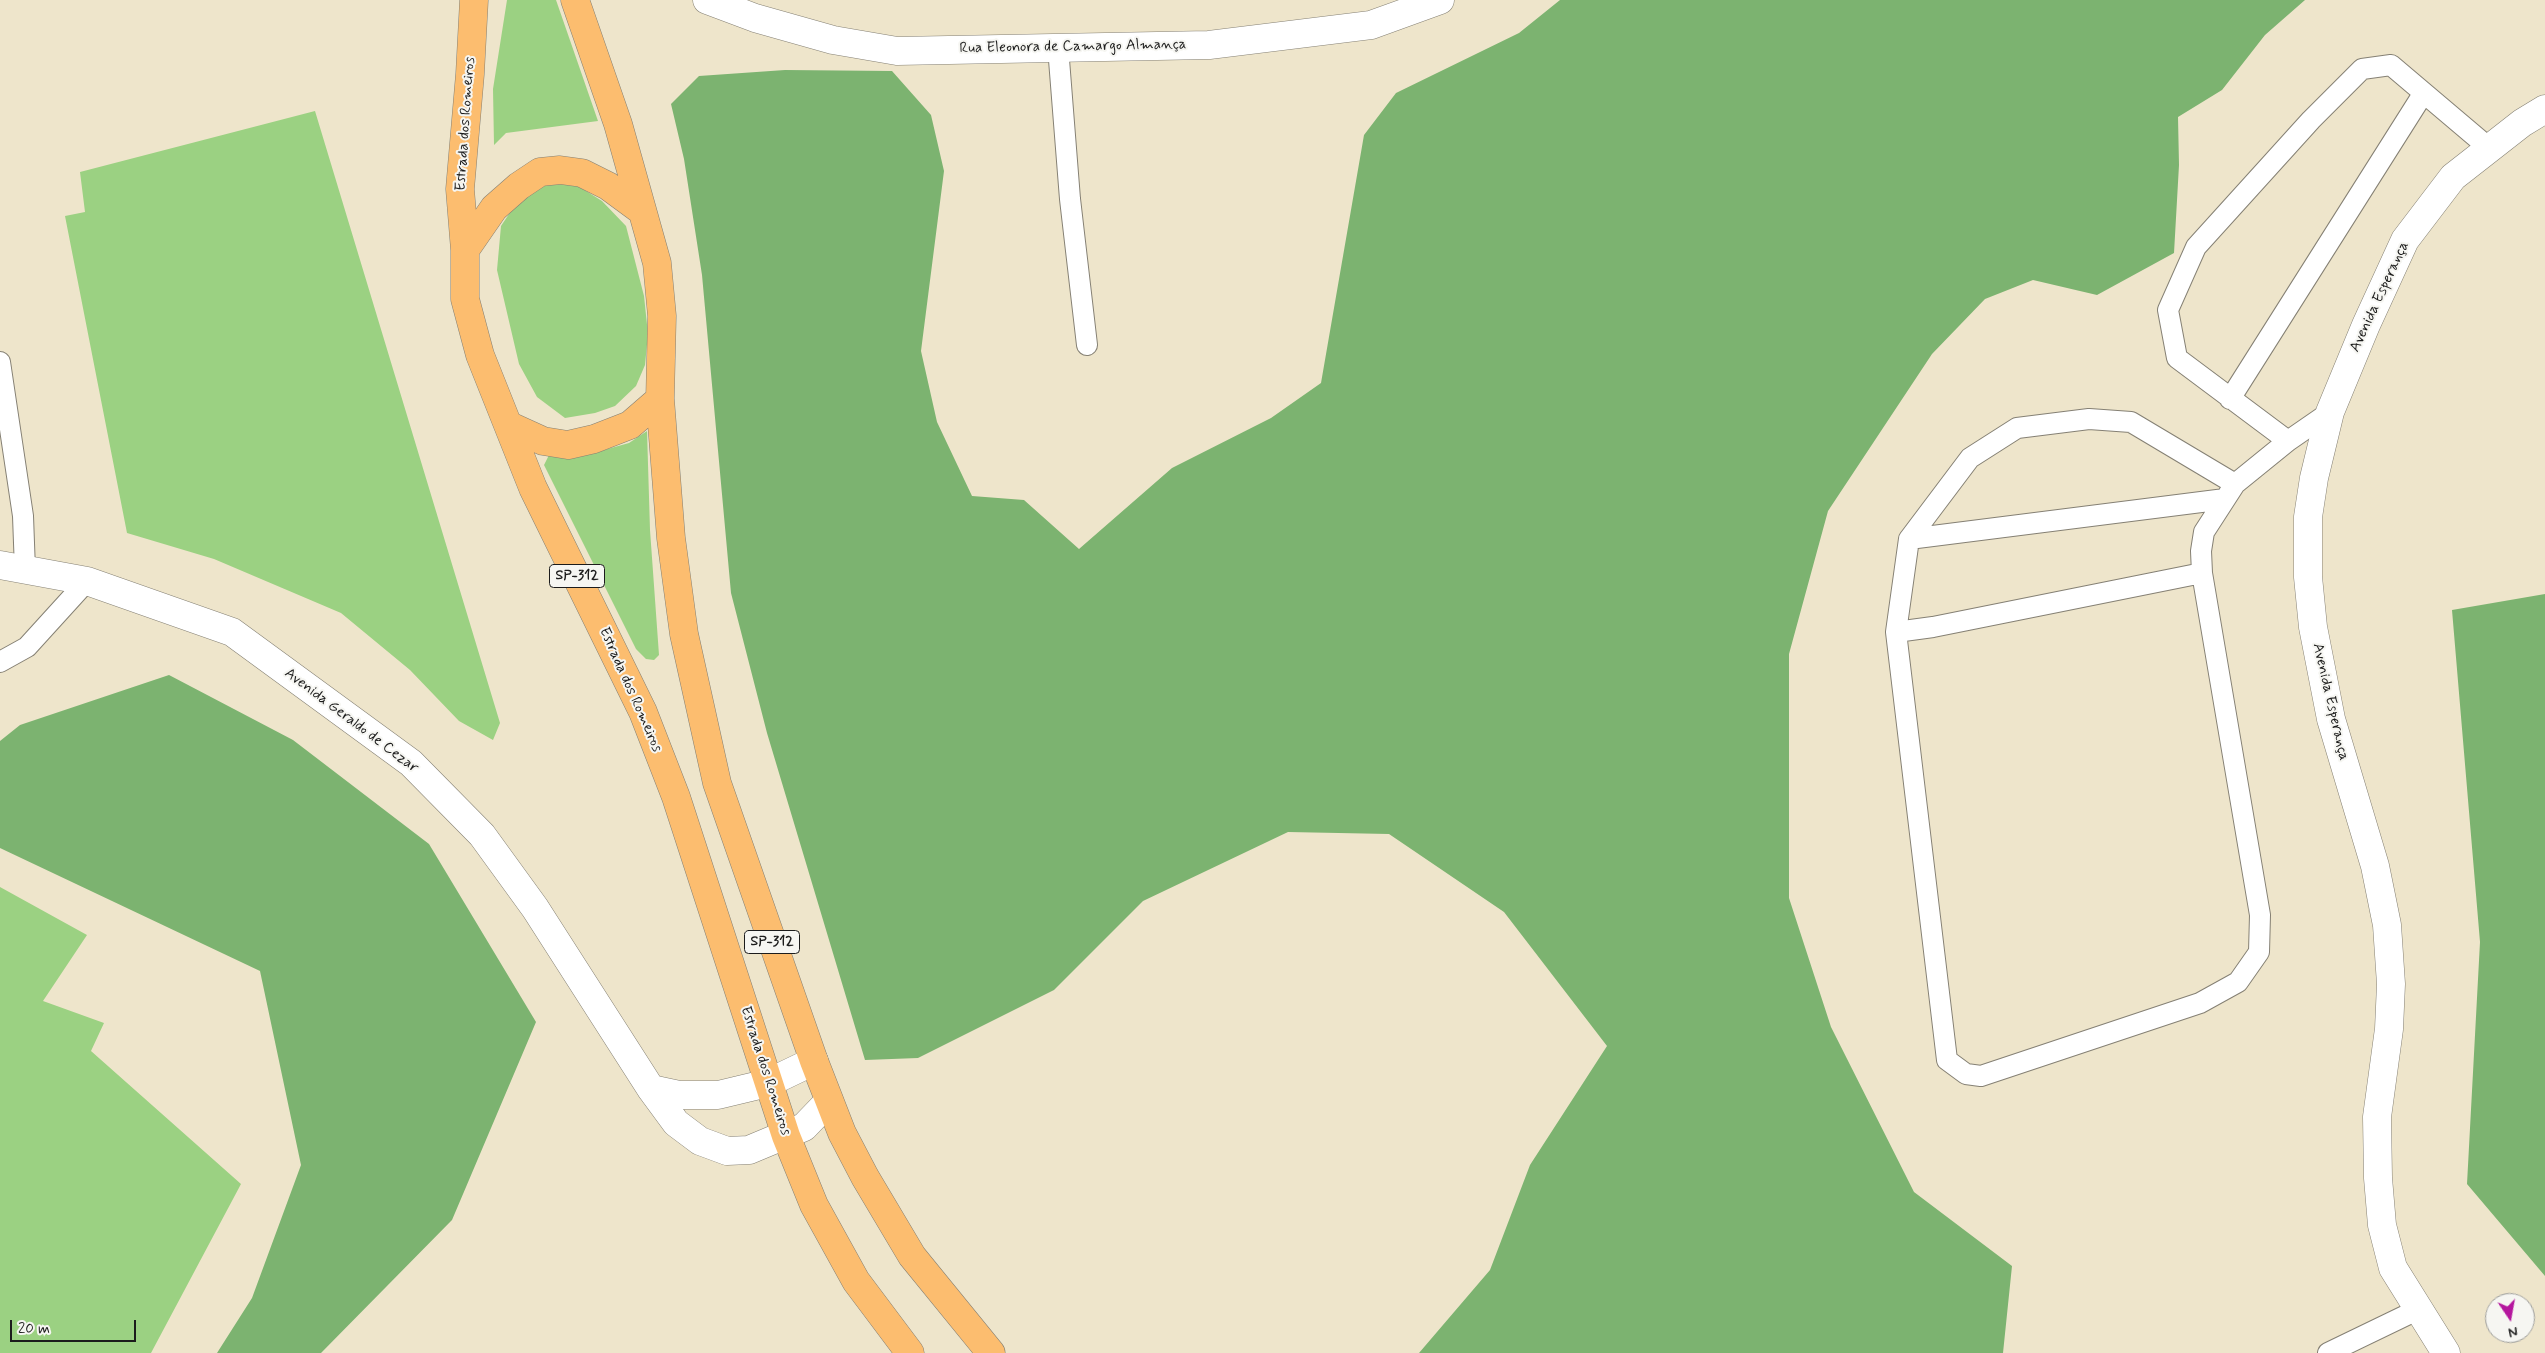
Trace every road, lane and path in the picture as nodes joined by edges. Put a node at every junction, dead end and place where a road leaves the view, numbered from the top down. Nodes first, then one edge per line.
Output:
1 (474, 0) edge
2 (575, 0) edge
3 (707, 0) edge
4 (1431, 1) edge
5 (1058, 47) junction
6 (2423, 94) junction
7 (2545, 109) edge
8 (2489, 148) junction
9 (642, 211) junction
10 (466, 250) junction
11 (1087, 345) dead end
12 (0, 362) edge
13 (2230, 399) junction
14 (660, 400) junction
15 (2330, 412) junction
16 (510, 426) junction
17 (2288, 441) junction
18 (2230, 491) junction
19 (1909, 538) junction
20 (12, 567) edge
21 (2202, 573) junction
22 (87, 581) junction
23 (1896, 632) junction
24 (0, 662) edge
25 (814, 1061) junction
26 (768, 1082) junction
27 (651, 1089) junction
28 (829, 1101) junction
29 (786, 1136) junction
30 (2417, 1310) junction
31 (910, 1353) edge
32 (991, 1353) edge
33 (2328, 1353) edge
34 (2446, 1353) edge

1 - 10 main road, Estrada dos Romeiros / SP-312
2 - 9 main road, SP-312
3 - 5 street, Rua Eleonora de Camargo Almança
4 - 5 street, Rua Eleonora de Camargo Almança
5 - 11 lane
6 - 8 lane
6 - 13 lane
6 - 13 lane
7 - 8 street, Avenida Esperança
8 - 15 street, Avenida Esperança
9 - 10 main road
9 - 14 main road, SP-312
10 - 16 main road, Estrada dos Romeiros / SP-312
12 - 20 lane
13 - 17 lane
14 - 16 main road
14 - 25 main road, SP-312
15 - 17 lane
15 - 30 street, Avenida Esperança
16 - 26 main road, Estrada dos Romeiros / SP-312
17 - 18 lane
18 - 19 lane
18 - 19 lane
18 - 21 lane
19 - 23 lane
20 - 22 street, Avenida Geraldo de Cezar
21 - 23 lane
21 - 23 lane
22 - 24 lane
22 - 27 street, Avenida Geraldo de Cezar
25 - 26 street
25 - 28 main road, SP-312
26 - 27 street
26 - 29 main road, Estrada dos Romeiros / SP-312
27 - 29 street, Avenida Geraldo de Cezar
28 - 29 street, Avenida Geraldo de Cezar
28 - 32 main road, SP-312
29 - 31 main road, Estrada dos Romeiros / SP-312
30 - 33 lane
30 - 34 street, Avenida Esperança

